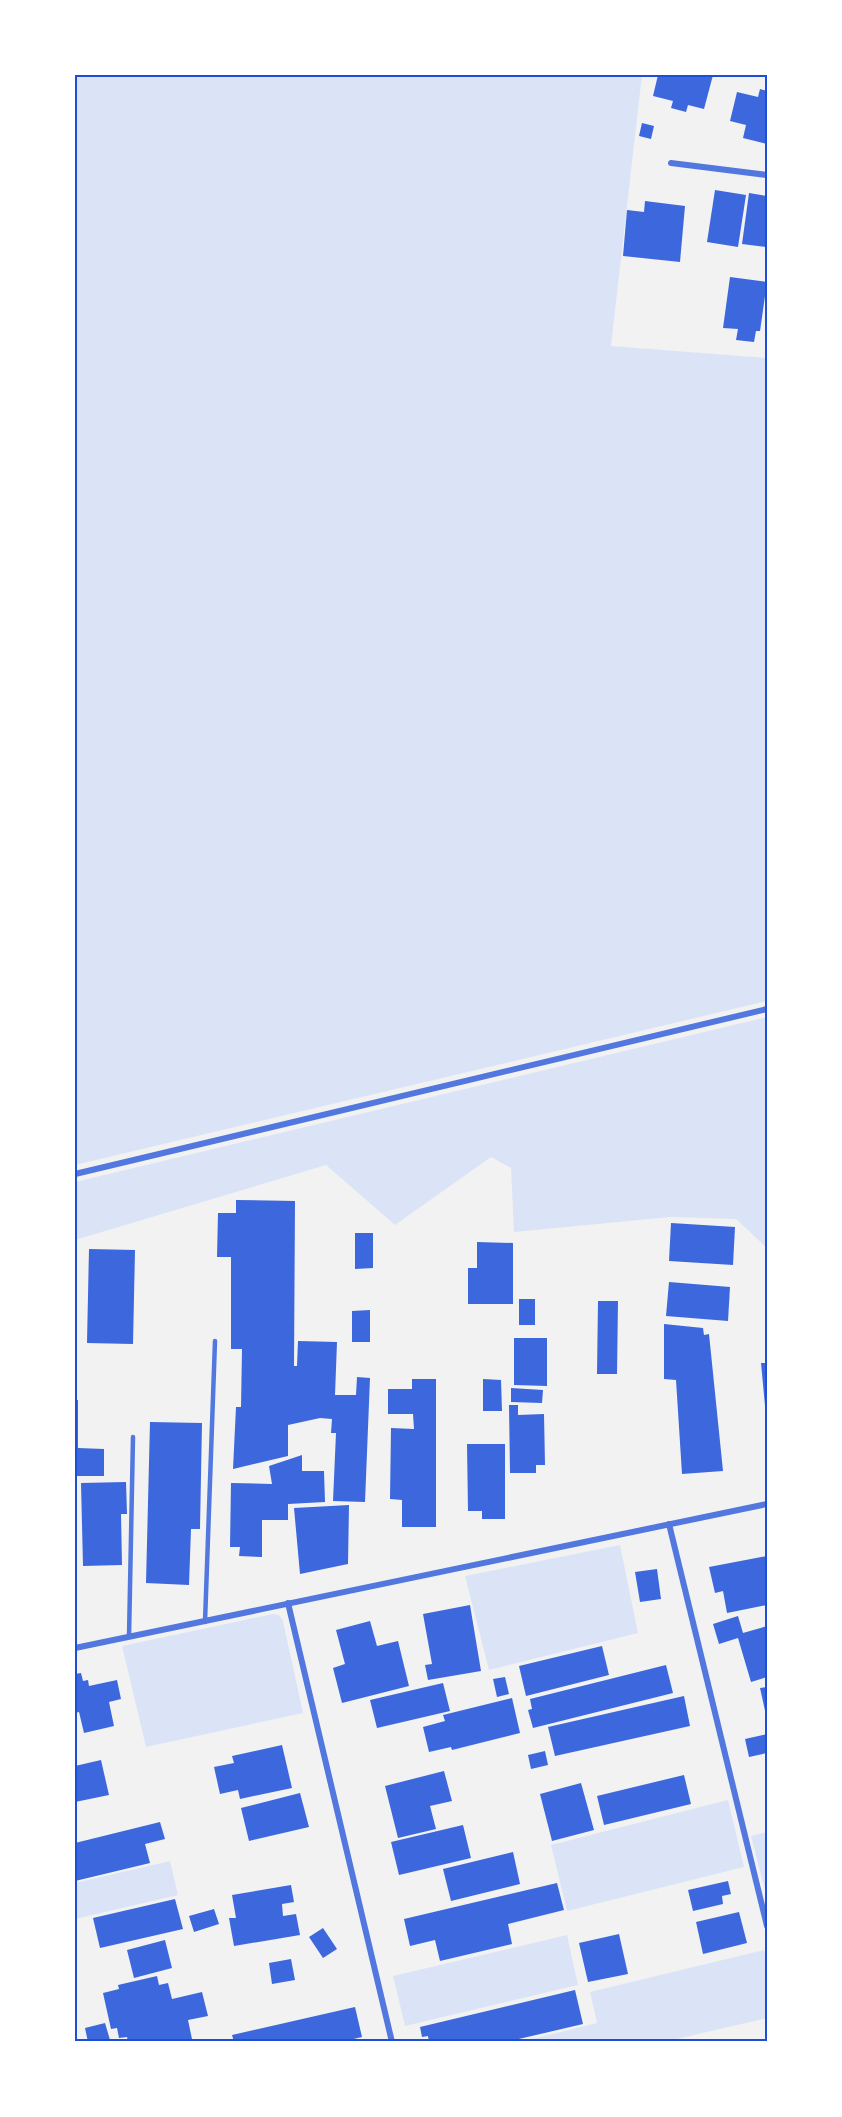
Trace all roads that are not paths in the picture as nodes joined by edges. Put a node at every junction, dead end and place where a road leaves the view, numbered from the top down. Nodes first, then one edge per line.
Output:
1 (671, 164) dead end
2 (767, 175) edge
3 (767, 1009) edge
4 (75, 1174) edge
5 (215, 1341) dead end
6 (133, 1437) dead end
7 (767, 1504) edge
8 (669, 1524) junction
9 (288, 1603) junction
10 (205, 1622) junction
11 (129, 1638) junction
12 (75, 1648) edge
13 (767, 1926) edge
14 (392, 2042) edge

1 - 2 street
3 - 4 street
5 - 10 lane
6 - 11 lane
7 - 8 street
8 - 9 street
8 - 13 street
9 - 10 street
9 - 14 street
10 - 11 street
11 - 12 street

